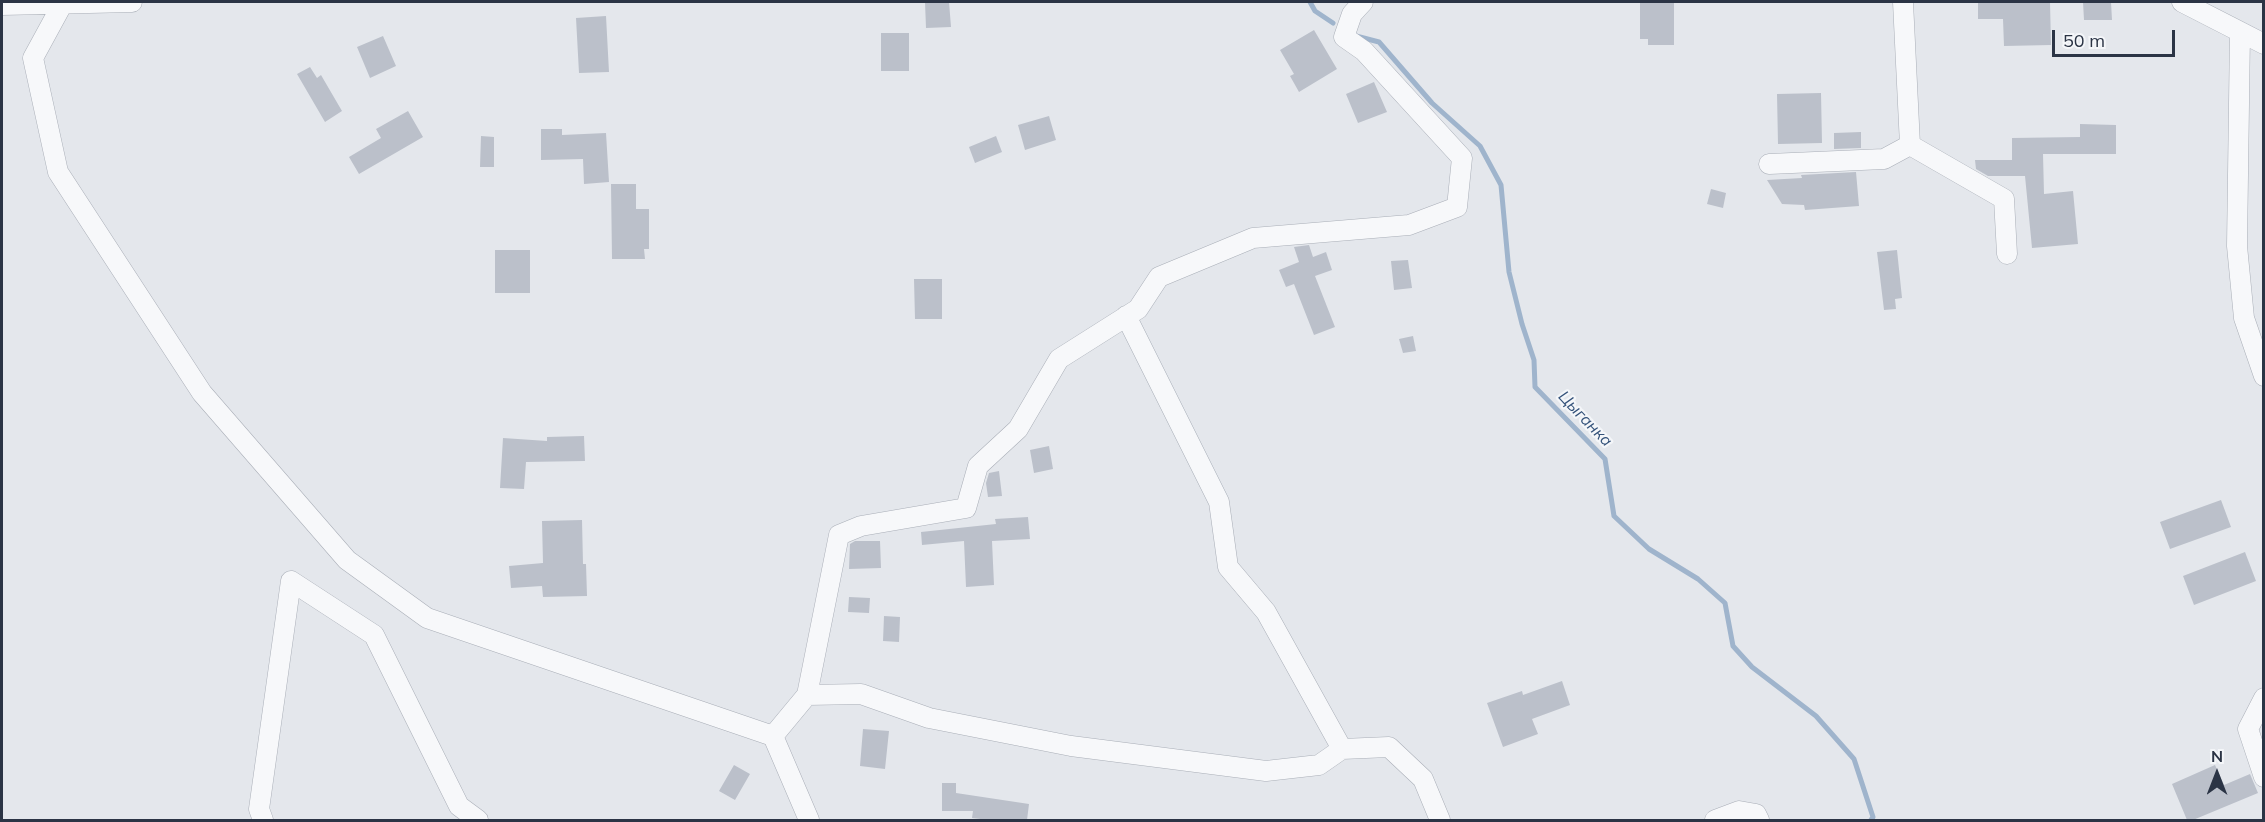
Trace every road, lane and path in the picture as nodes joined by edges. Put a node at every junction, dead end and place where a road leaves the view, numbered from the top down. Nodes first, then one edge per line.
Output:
1 (132, 2) edge
2 (1363, 2) edge
3 (1903, 2) edge
4 (2182, 2) edge
5 (63, 3) junction
6 (2, 5) edge
7 (2240, 32) junction
8 (2264, 44) edge
9 (1910, 144) junction
10 (1769, 164) dead end
11 (2007, 254) dead end
12 (1126, 316) junction
13 (2264, 376) edge
14 (807, 695) junction
15 (2264, 698) edge
16 (773, 736) junction
17 (1342, 749) junction
18 (2264, 777) edge
19 (263, 820) edge
20 (478, 820) edge
21 (809, 820) edge
22 (1440, 820) edge
23 (1715, 820) edge
24 (1759, 820) edge

1 - 5 street
2 - 12 street
3 - 9 street
4 - 7 street
5 - 6 street
5 - 16 street
7 - 8 street
7 - 13 street
9 - 10 street
9 - 11 street
12 - 14 street
12 - 17 street
14 - 16 street
14 - 17 street
15 - 18 street
16 - 21 street
17 - 22 street
19 - 20 street
23 - 24 street

